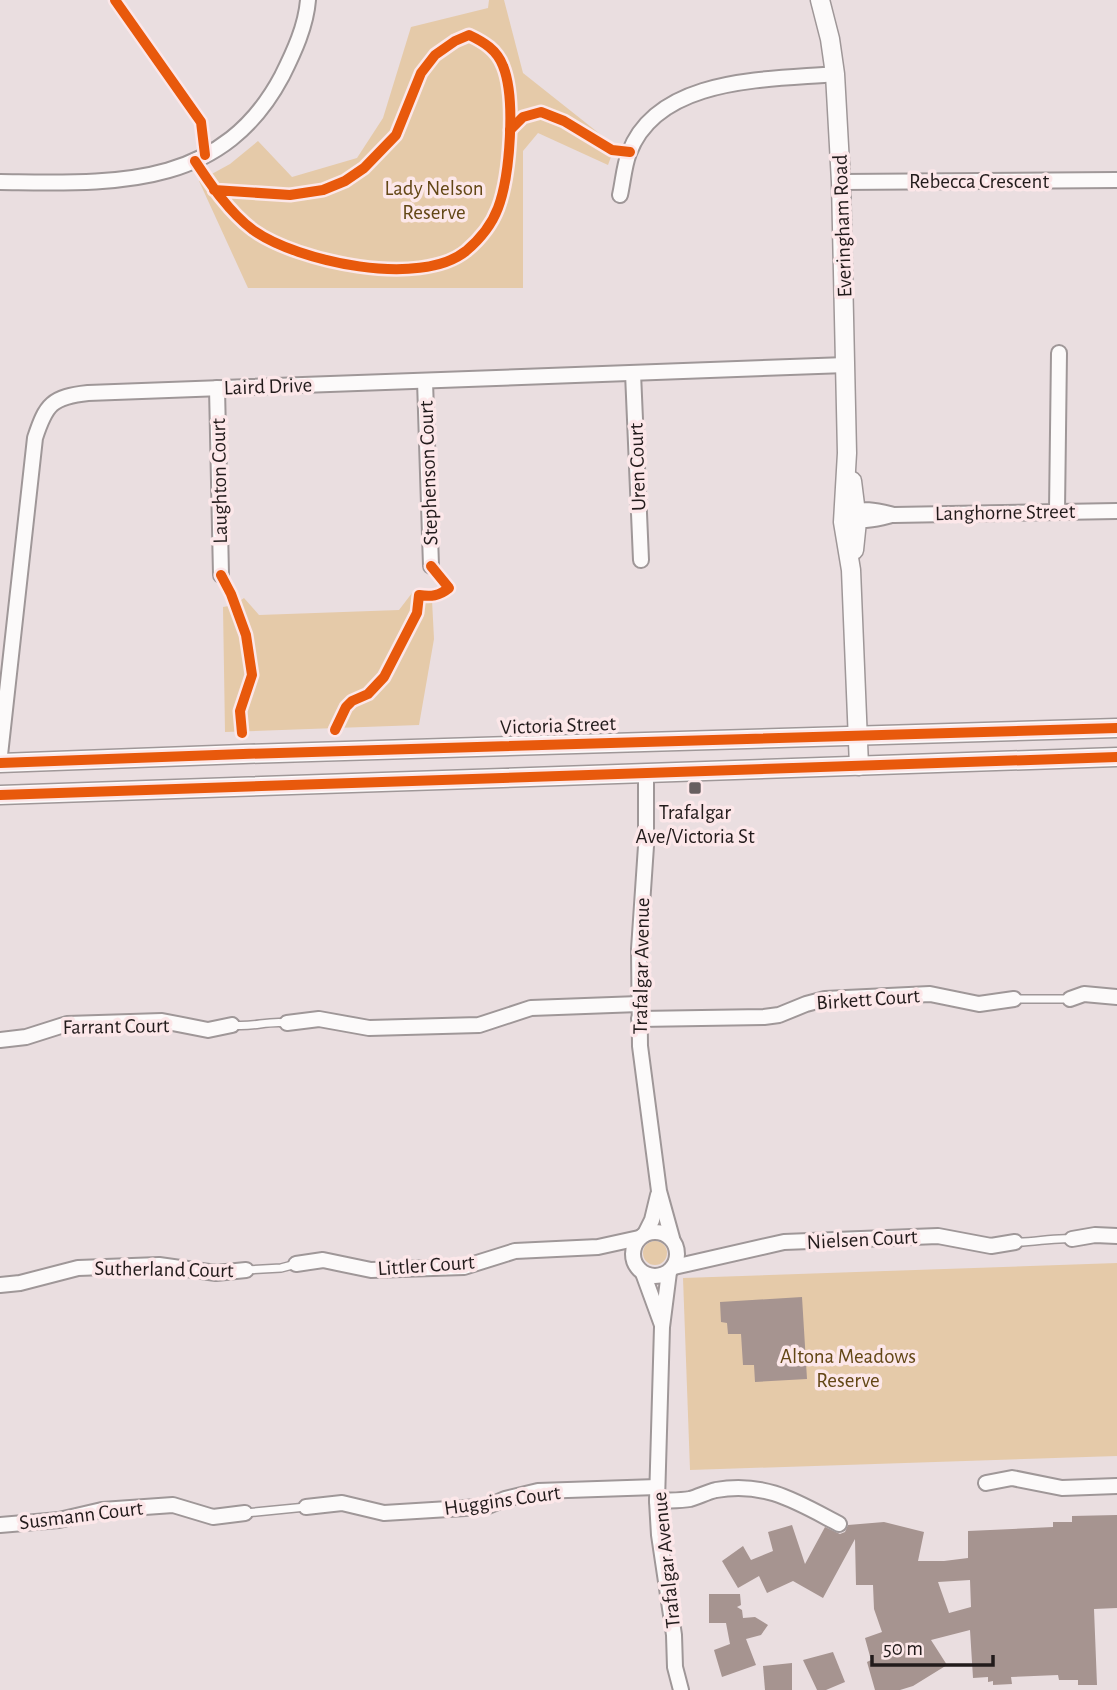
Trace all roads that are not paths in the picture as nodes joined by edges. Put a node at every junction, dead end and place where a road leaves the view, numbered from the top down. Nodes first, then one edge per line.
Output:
1 (308, 0) edge
2 (820, 0) edge
3 (835, 74) junction
4 (1117, 180) edge
5 (0, 182) edge
6 (841, 182) junction
7 (620, 195) dead end
8 (1059, 353) dead end
9 (846, 365) junction
10 (633, 373) junction
11 (425, 381) junction
12 (217, 388) junction
13 (1056, 510) junction
14 (1117, 511) edge
15 (852, 515) junction
16 (641, 560) dead end
17 (431, 566) dead end
18 (221, 575) dead end
19 (1117, 728) edge
20 (857, 737) junction
21 (645, 741) junction
22 (0, 755) edge
23 (1117, 757) edge
24 (0, 763) edge
25 (859, 766) junction
26 (646, 773) junction
27 (0, 795) edge
28 (1117, 997) edge
29 (1014, 999) joint
30 (1070, 999) joint
31 (639, 1012) junction
32 (287, 1023) joint
33 (232, 1026) joint
34 (0, 1040) edge
35 (659, 1191) junction
36 (642, 1236) junction
37 (1117, 1236) edge
38 (1072, 1239) joint
39 (674, 1241) junction
40 (1015, 1242) joint
41 (598, 1247) junction
42 (710, 1259) junction
43 (296, 1264) joint
44 (672, 1269) junction
45 (246, 1270) joint
46 (640, 1270) junction
47 (0, 1285) edge
48 (662, 1327) junction
49 (986, 1483) dead end
50 (1117, 1486) edge
51 (657, 1494) junction
52 (306, 1507) joint
53 (245, 1513) joint
54 (839, 1524) dead end
55 (0, 1525) edge
56 (675, 1667) junction
57 (671, 1690) edge
58 (681, 1690) edge

1 - 5 street
2 - 3 street, Everingham Road
3 - 6 street, Everingham Road
3 - 7 street
4 - 6 street, Rebecca Crescent
6 - 9 street, Everingham Road
8 - 13 street
9 - 10 street, Laird Drive
9 - 15 street, Everingham Road
10 - 11 street, Laird Drive
10 - 16 street, Uren Court
11 - 12 street, Laird Drive
11 - 17 street, Stephenson Court
12 - 18 street, Laughton Court
12 - 22 street, Laird Drive
13 - 14 street, Langhorne Street
13 - 15 street, Langhorne Street
15 - 20 street, Everingham Road
19 - 20 street, Victoria Street
20 - 21 street, Victoria Street
20 - 25 street, Everingham Road
21 - 24 street, Victoria Street
21 - 26 street, Trafalgar Avenue
23 - 25 street
25 - 26 street
26 - 27 street
26 - 31 street, Trafalgar Avenue
28 - 30 street
29 - 30 lane
29 - 31 street, Birkett Court
31 - 32 street, Birkett Court
31 - 35 street, Trafalgar Avenue
32 - 33 lane
33 - 34 street, Farrant Court
35 - 36 street, Trafalgar Avenue
35 - 39 street, Trafalgar Avenue
36 - 39 street
36 - 41 street, Littler Court
36 - 46 street
37 - 38 street
38 - 40 lane
39 - 42 street
39 - 44 street
40 - 42 street, Nielsen Court
41 - 43 street, Littler Court
41 - 46 street, Littler Court
42 - 44 street, Nielsen Court
43 - 45 lane
44 - 46 street
44 - 48 street, Trafalgar Avenue
45 - 47 street, Sutherland Court
46 - 48 street, Trafalgar Avenue
48 - 51 street, Trafalgar Avenue
49 - 50 street
51 - 52 street, Huggins Court
51 - 54 street, Huggins Court
51 - 56 street, Trafalgar Avenue
52 - 53 lane
53 - 55 street, Susmann Court
56 - 57 street, Trafalgar Avenue
56 - 58 street, Trafalgar Avenue

